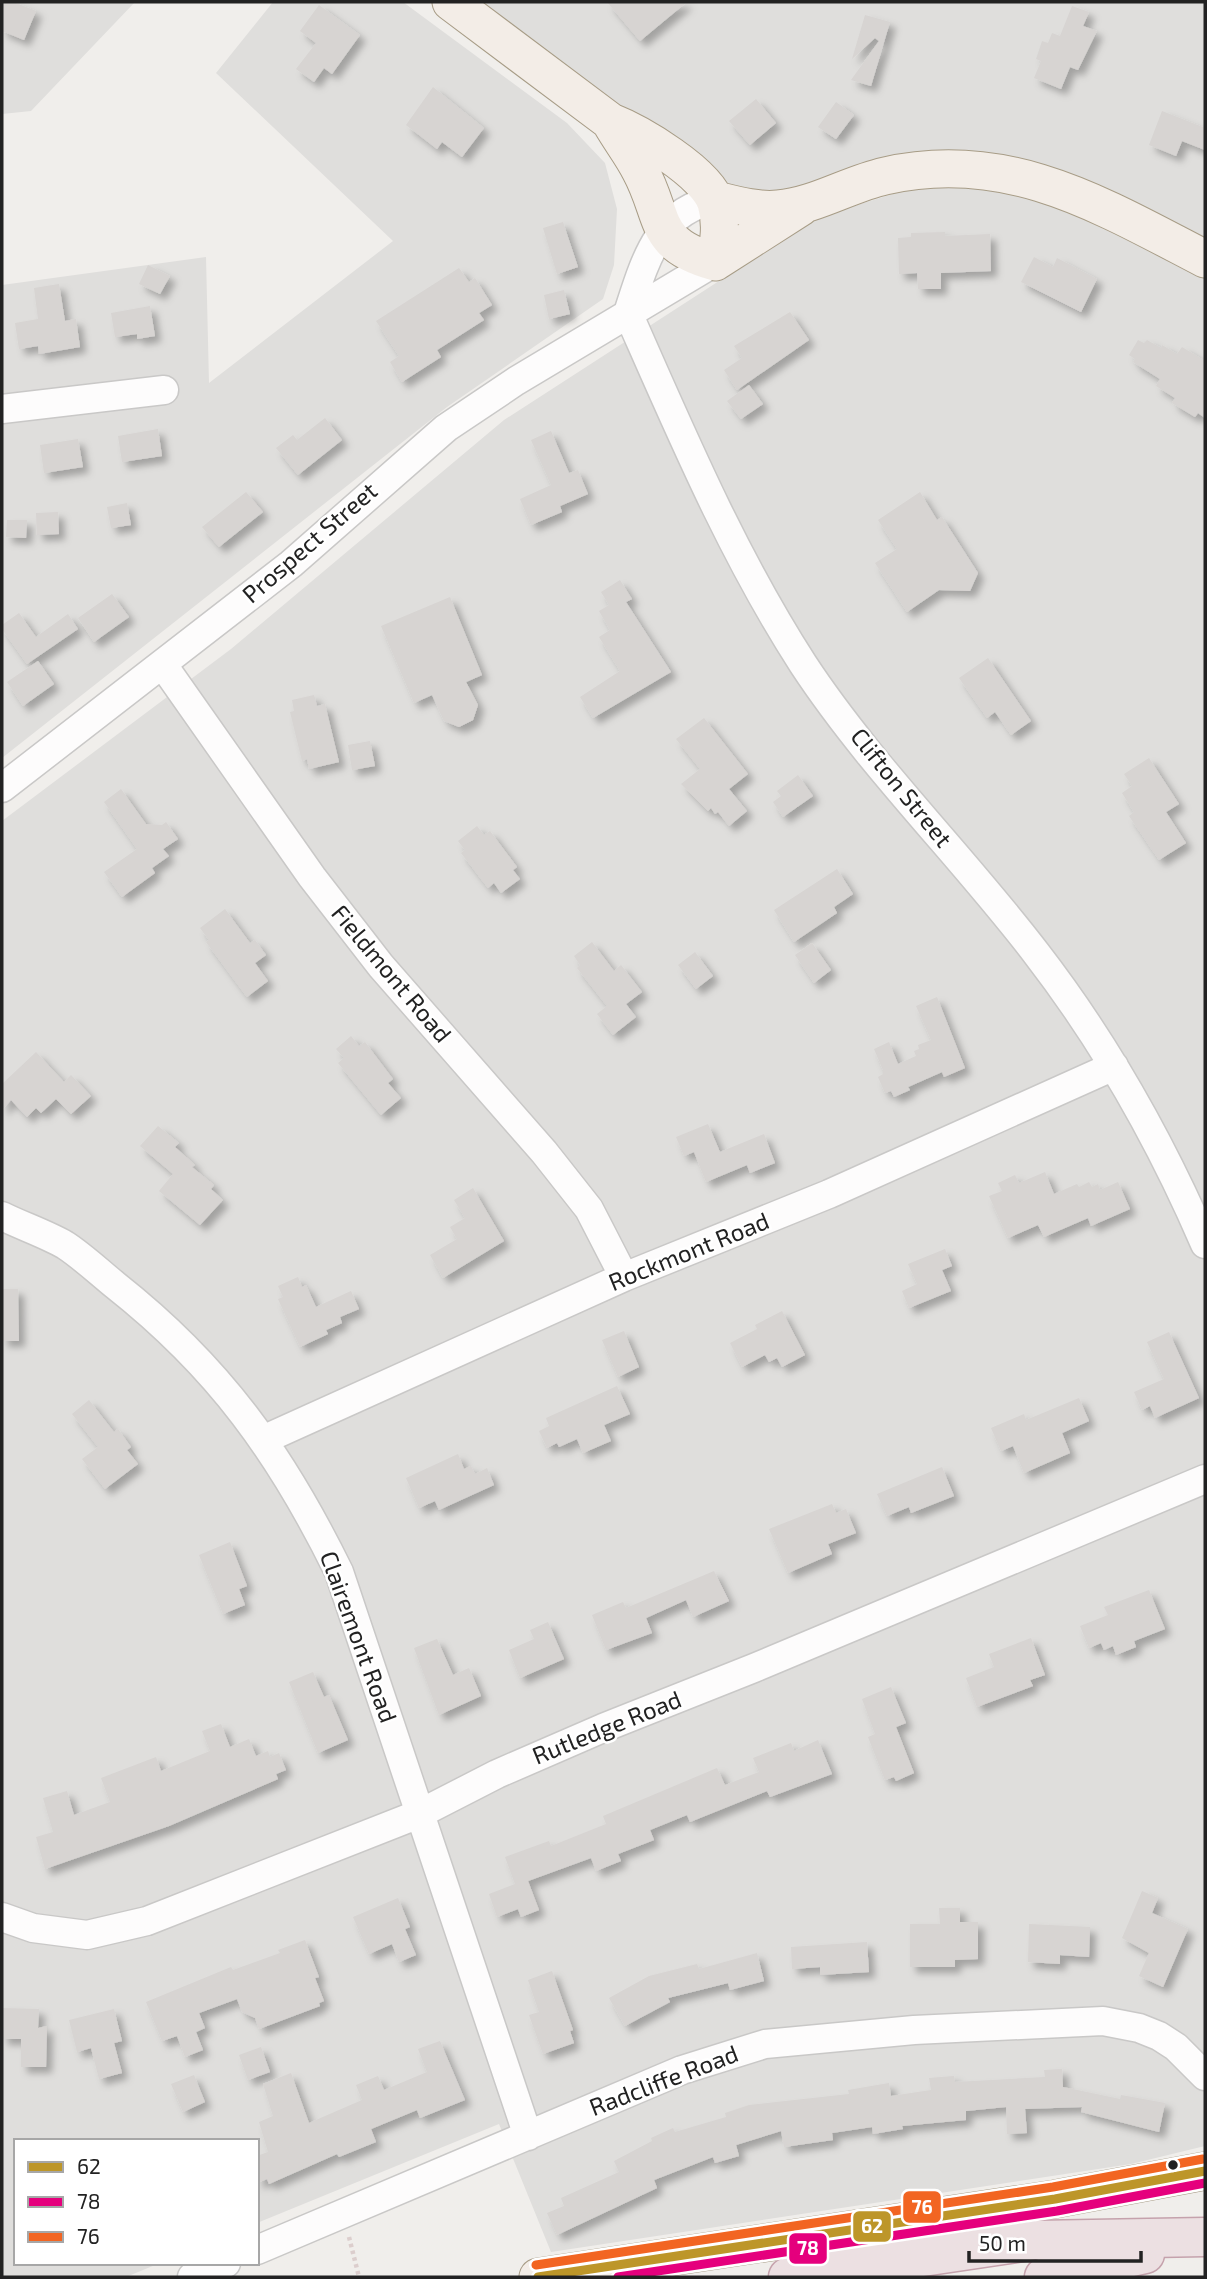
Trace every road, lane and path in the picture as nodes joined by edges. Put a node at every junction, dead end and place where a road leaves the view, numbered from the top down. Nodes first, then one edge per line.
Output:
1 (451, 2) edge
2 (611, 122) junction
3 (716, 200) junction
4 (811, 200) junction
5 (662, 230) junction
6 (1205, 259) edge
7 (715, 262) junction
8 (628, 313) junction
9 (164, 390) dead end
10 (2, 409) edge
11 (163, 665) junction
12 (4, 781) edge
13 (1114, 1066) junction
14 (2, 1216) edge
15 (1205, 1244) edge
16 (624, 1277) junction
17 (265, 1439) junction
18 (1205, 1479) edge
19 (419, 1814) junction
20 (2, 1917) edge
21 (1205, 2076) edge
22 (528, 2136) junction
23 (1205, 2172) edge
24 (1205, 2239) edge
25 (351, 2245) dead end
26 (259, 2249) edge
27 (221, 2265) edge
28 (192, 2277) edge
29 (359, 2277) edge
30 (538, 2277) edge
31 (788, 2277) edge
32 (1044, 2277) edge

1 - 2 main road
2 - 3 main road
2 - 5 main road
3 - 4 main road, Prospect Street
3 - 5 street, Prospect Street
3 - 7 main road
4 - 6 main road, Prospect Street
4 - 7 main road, Prospect Street
5 - 7 main road
5 - 8 street, Prospect Street
7 - 8 street, Prospect Street
8 - 11 street, Prospect Street
8 - 13 street, Clifton Street
9 - 10 street
11 - 12 street, Prospect Street
11 - 16 street, Fieldmont Road
13 - 15 street, Clifton Street
13 - 16 street, Rockmont Road
14 - 17 street, Clairemont Road
16 - 17 street, Rockmont Road
17 - 19 street, Clairemont Road
18 - 19 street, Rutledge Road
19 - 20 street, Rutledge Road
19 - 22 street, Clairemont Road
21 - 22 street, Radcliffe Road
22 - 26 street, Radcliffe Road
23 - 30 main road
24 - 31 highway
24 - 32 highway
25 - 29 path
27 - 28 street

